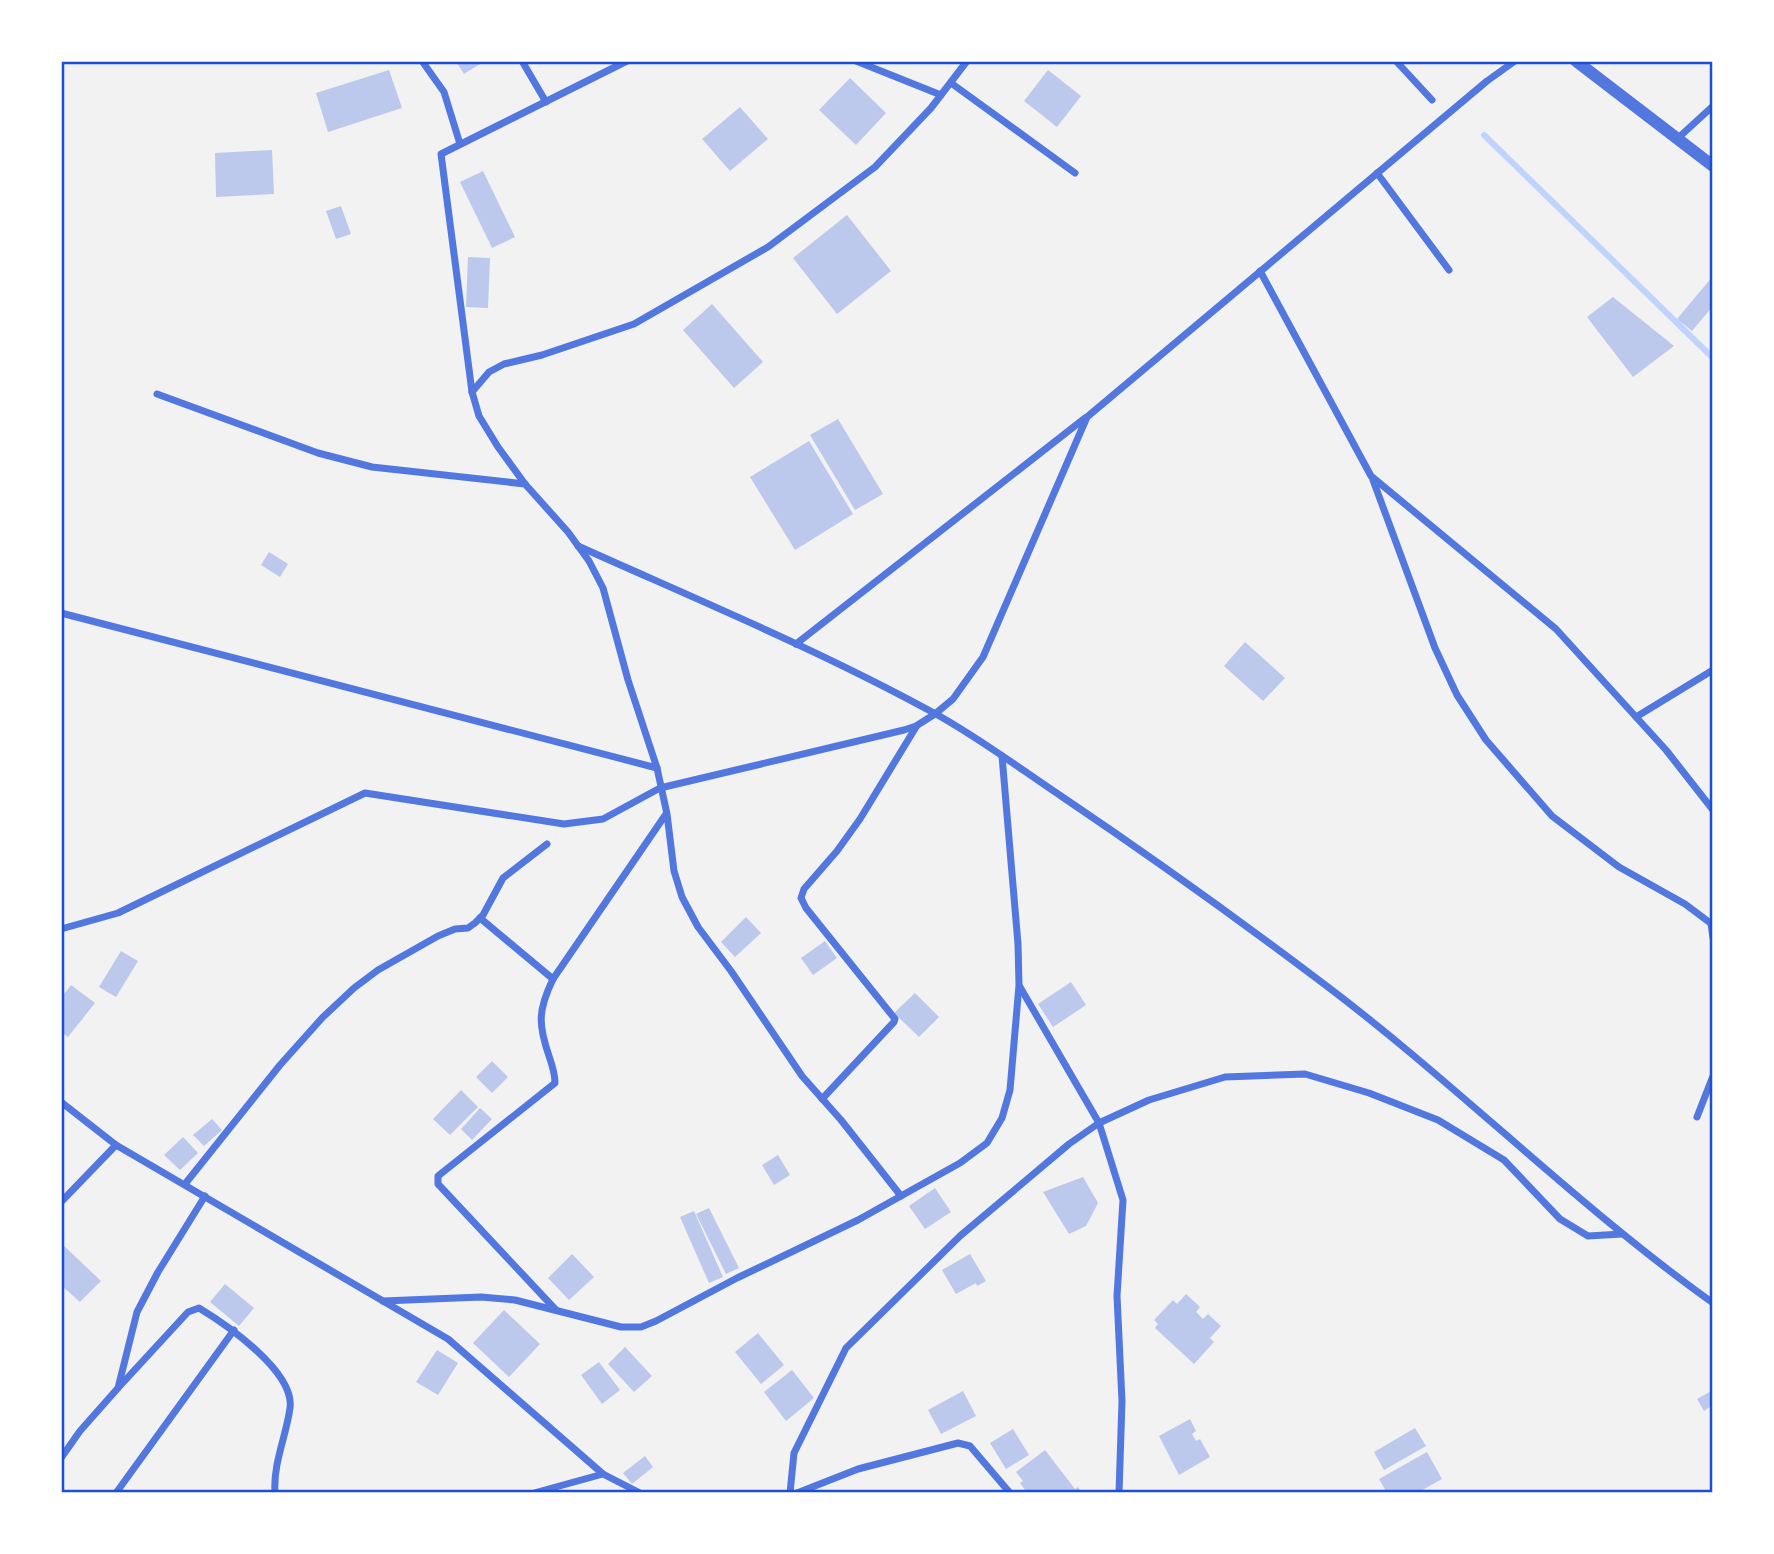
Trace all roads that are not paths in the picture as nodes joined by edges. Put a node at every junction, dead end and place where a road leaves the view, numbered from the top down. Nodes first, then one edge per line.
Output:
1 (422, 61) edge
2 (522, 61) edge
3 (628, 61) edge
4 (856, 61) edge
5 (967, 61) edge
6 (1396, 61) edge
7 (1515, 61) edge
8 (1576, 61) edge
9 (951, 83) junction
10 (941, 95) junction
11 (1432, 100) dead end
12 (546, 102) junction
13 (1713, 106) edge
14 (1677, 139) junction
15 (460, 144) junction
16 (1713, 166) edge
17 (1075, 173) dead end
18 (1377, 173) junction
19 (1449, 270) dead end
20 (1260, 271) junction
21 (471, 392) junction
22 (157, 394) dead end
23 (1087, 416) junction
24 (1371, 476) junction
25 (525, 484) junction
26 (578, 546) junction
27 (61, 613) edge
28 (796, 644) junction
29 (1713, 670) edge
30 (935, 714) junction
31 (1636, 717) junction
32 (916, 726) junction
33 (1002, 756) junction
34 (657, 768) junction
35 (660, 788) junction
36 (1713, 810) edge
37 (667, 814) junction
38 (547, 844) dead end
39 (480, 918) junction
40 (1712, 924) edge
41 (61, 929) edge
42 (1713, 938) edge
43 (553, 979) junction
44 (1019, 985) junction
45 (1713, 1076) edge
46 (822, 1099) junction
47 (61, 1102) edge
48 (1697, 1117) dead end
49 (1098, 1123) junction
50 (116, 1145) junction
51 (185, 1184) junction
52 (205, 1196) junction
53 (901, 1196) junction
54 (61, 1202) edge
55 (1623, 1234) junction
56 (383, 1301) junction
57 (1713, 1303) edge
58 (556, 1310) junction
59 (234, 1330) junction
60 (118, 1388) junction
61 (61, 1458) edge
62 (603, 1474) junction
63 (116, 1493) edge
64 (275, 1493) edge
65 (534, 1493) edge
66 (640, 1493) edge
67 (790, 1493) edge
68 (797, 1493) edge
69 (1010, 1493) edge
70 (1119, 1493) edge

1 - 15 street
2 - 12 street
3 - 12 street
4 - 10 street
5 - 9 street
6 - 11 street
7 - 18 street
8 - 14 street
9 - 10 street
9 - 17 street
10 - 21 street
12 - 15 street
13 - 14 street
14 - 16 street
15 - 21 street
18 - 19 street
18 - 20 street
20 - 23 street
20 - 24 street
21 - 25 street
22 - 25 street
23 - 28 street
23 - 30 street
24 - 31 street
24 - 40 street
25 - 26 street
26 - 28 street
26 - 34 street
27 - 34 street
28 - 30 street
29 - 31 street
30 - 32 street
30 - 33 street
31 - 36 street
32 - 35 street
32 - 46 street
33 - 44 street
33 - 55 street
34 - 35 street
35 - 37 street
35 - 41 street
37 - 43 street
37 - 46 street
38 - 39 street
39 - 43 street
39 - 51 street
40 - 42 street
43 - 58 street
44 - 49 street
44 - 53 street
45 - 48 street
46 - 53 street
47 - 50 street
49 - 55 street
49 - 67 street
49 - 70 street
50 - 51 street
50 - 54 street
51 - 52 street
52 - 56 street
52 - 60 street
53 - 58 street
55 - 57 street
56 - 58 street
56 - 62 street
59 - 60 street
59 - 63 street
59 - 64 street
60 - 61 street
62 - 65 street
62 - 66 street
68 - 69 street

